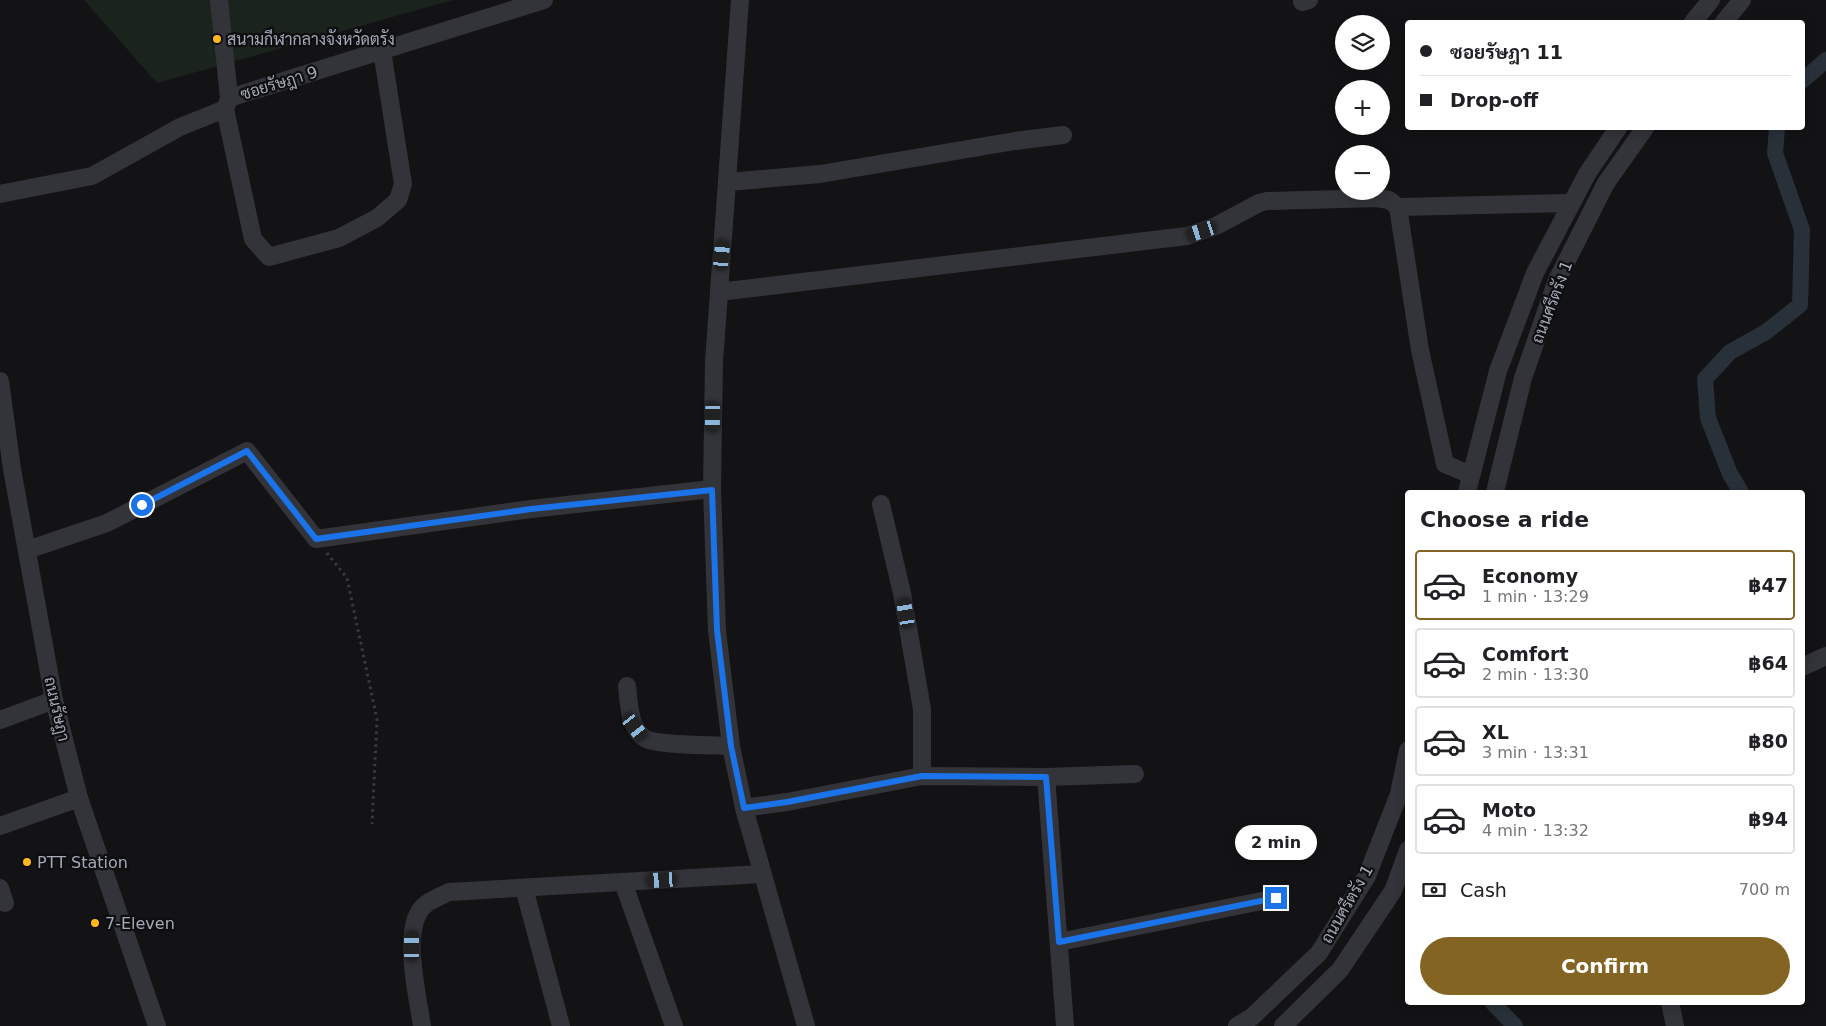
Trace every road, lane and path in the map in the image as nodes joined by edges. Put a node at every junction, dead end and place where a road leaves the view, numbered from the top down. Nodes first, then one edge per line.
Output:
1 (219, 0) edge
2 (544, 0) edge
3 (740, 0) edge
4 (1711, 0) edge
5 (1742, 0) edge
6 (1695, 20) edge
7 (1726, 20) edge
8 (382, 51) junction
9 (227, 104) junction
10 (1617, 130) edge
11 (1644, 130) edge
12 (1063, 135) dead end
13 (728, 182) junction
14 (0, 194) edge
15 (1570, 203) junction
16 (1398, 207) junction
17 (719, 292) junction
18 (1, 388) edge
19 (1472, 475) junction
20 (712, 490) junction
21 (1468, 490) edge
22 (1495, 490) edge
23 (881, 504) dead end
24 (316, 539) junction
25 (27, 550) junction
26 (1826, 656) edge
27 (1805, 666) edge
28 (628, 686) dead end
29 (54, 700) junction
30 (0, 720) edge
31 (731, 746) junction
32 (1405, 765) edge
33 (1135, 774) dead end
34 (922, 776) junction
35 (1046, 777) junction
36 (79, 798) junction
37 (744, 808) junction
38 (372, 824) dead end
39 (0, 826) edge
40 (1405, 858) edge
41 (762, 874) junction
42 (623, 882) junction
43 (524, 888) junction
44 (1276, 898) dead end
45 (1059, 942) junction
46 (1671, 1005) edge
47 (157, 1026) edge
48 (422, 1026) edge
49 (561, 1026) edge
50 (674, 1026) edge
51 (806, 1026) edge
52 (1065, 1026) edge
53 (1237, 1026) edge
54 (1283, 1026) edge
55 (1675, 1026) edge

1 - 9 street
2 - 8 street, ซอยรัษฎา 9
3 - 13 street
4 - 6 street
5 - 7 street
8 - 9 street, ซอยรัษฎา 9
8 - 9 street
9 - 14 street, ซอยรัษฎา 9
10 - 15 street, ถนนศรีตรัง 1
11 - 22 street, ถนนศรีตรัง 1
12 - 13 street
13 - 17 street
15 - 16 street
15 - 19 street, ถนนศรีตรัง 1
16 - 17 street
16 - 19 street
17 - 20 street
18 - 25 street, ถนนรัษฎา
19 - 21 street, ถนนศรีตรัง 1
20 - 24 street
20 - 31 street
23 - 34 street
24 - 25 street
24 - 38 path
25 - 29 street, ถนนรัษฎา
26 - 27 street
28 - 31 street
29 - 30 street
29 - 36 street, ถนนรัษฎา
31 - 37 street
32 - 53 street, ถนนศรีตรัง 1
33 - 35 street
34 - 35 street
34 - 37 street
35 - 45 street
36 - 39 street
36 - 47 street, ถนนรัษฎา
37 - 41 street
40 - 54 street, ถนนศรีตรัง 1
41 - 42 street
41 - 51 street
42 - 43 street
42 - 50 street
43 - 48 street
43 - 49 street
44 - 45 street
45 - 52 street
46 - 55 street

